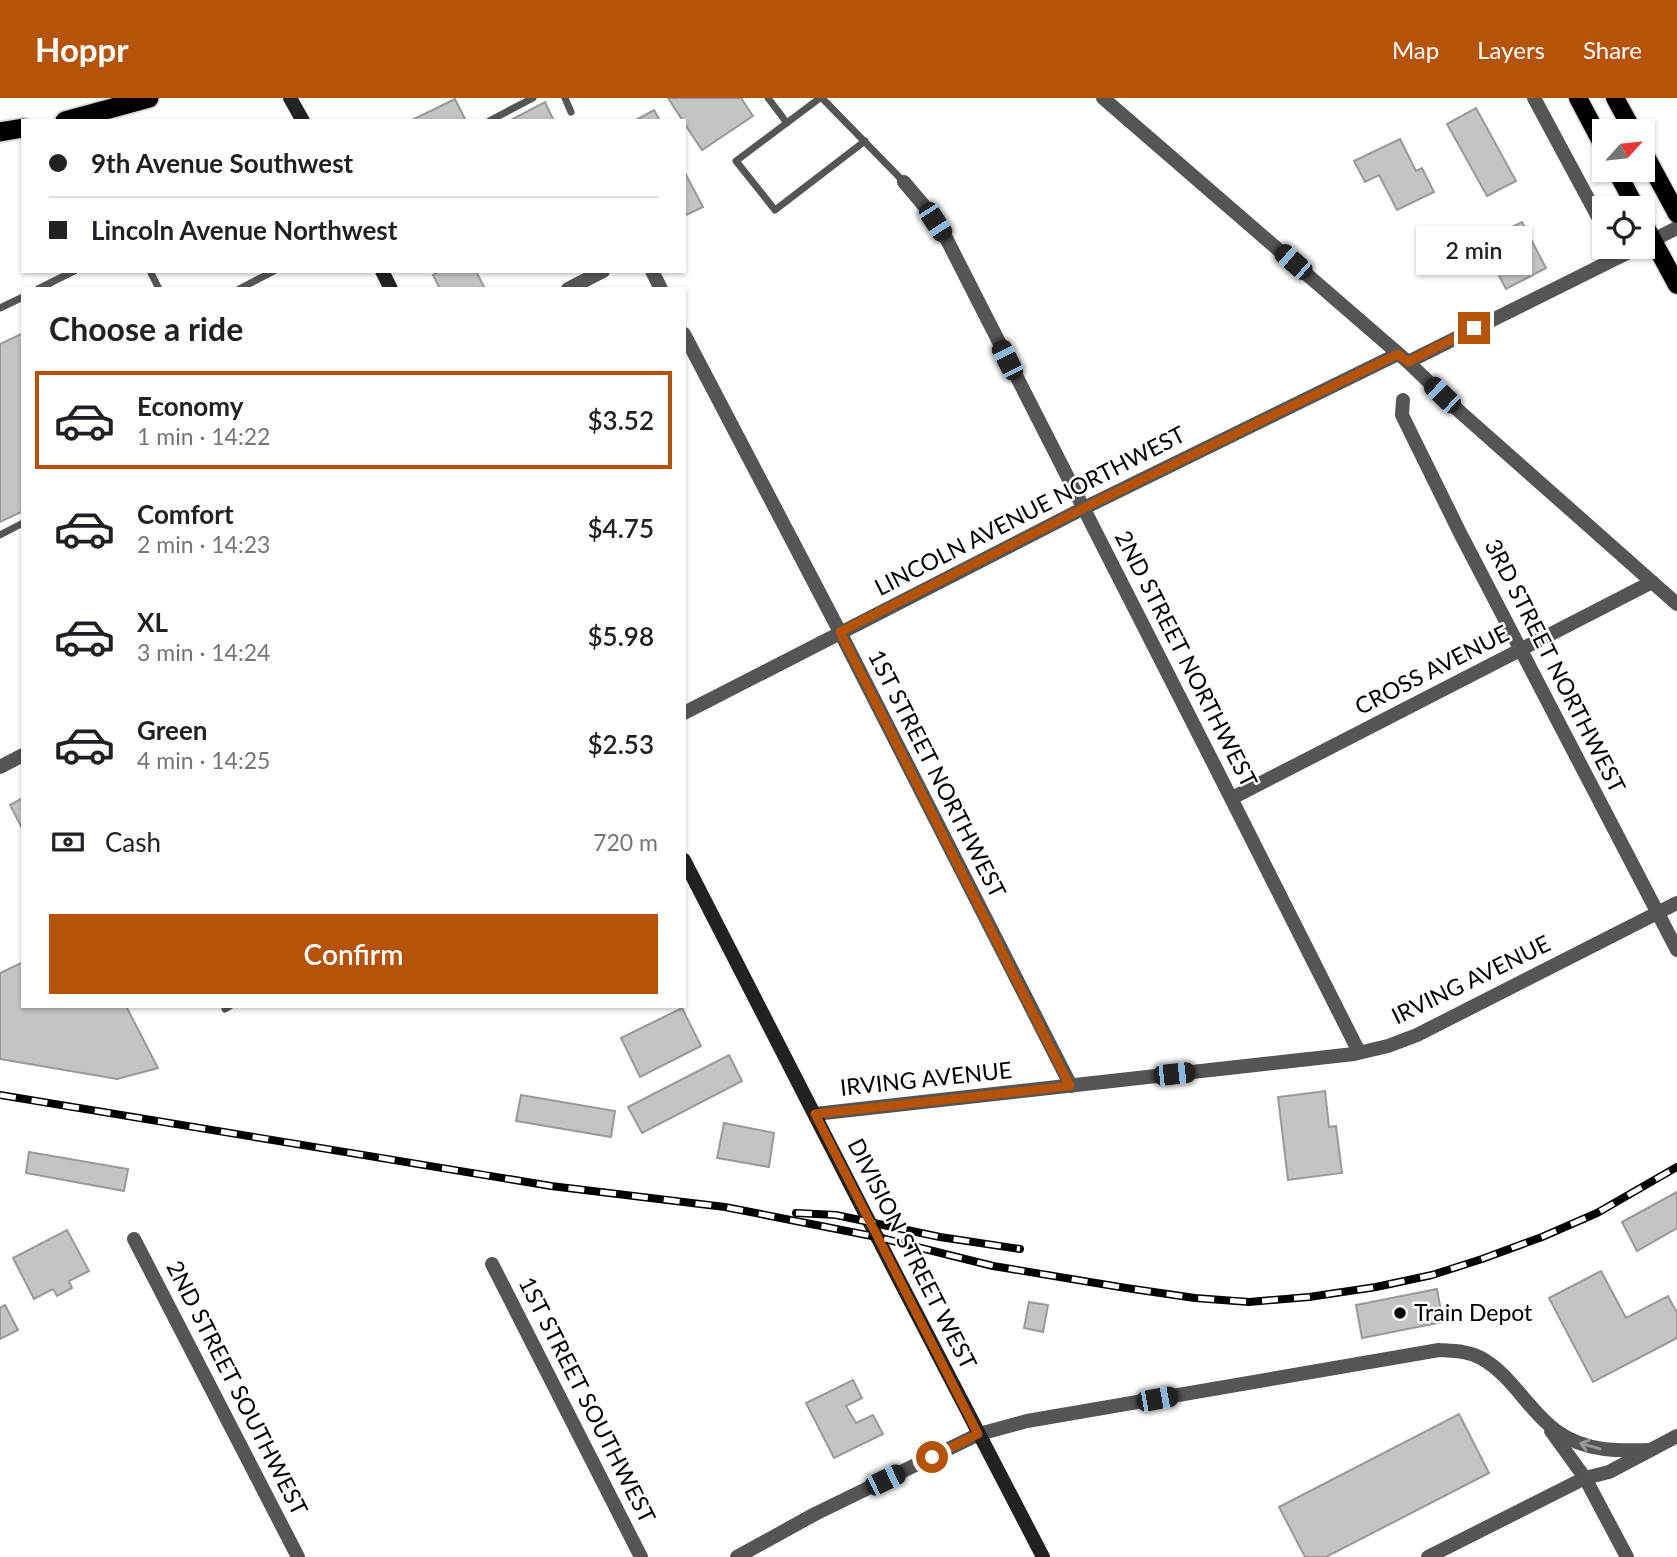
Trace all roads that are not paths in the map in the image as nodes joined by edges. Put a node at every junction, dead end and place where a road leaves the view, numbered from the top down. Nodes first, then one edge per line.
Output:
1 (149, 98) edge
2 (290, 98) edge
3 (533, 98) edge
4 (565, 98) edge
5 (768, 98) edge
6 (821, 98) edge
7 (1103, 98) edge
8 (1534, 98) edge
9 (1578, 98) edge
10 (1615, 98) edge
11 (571, 112) dead end
12 (72, 119) edge
13 (302, 119) edge
14 (493, 119) edge
15 (1626, 119) edge
16 (787, 123) junction
17 (1592, 124) edge
18 (21, 128) edge
19 (0, 132) edge
20 (865, 141) junction
21 (1656, 175) edge
22 (904, 182) joint
23 (1592, 206) edge
24 (1677, 214) edge
25 (1677, 228) edge
26 (1655, 239) edge
27 (1655, 257) edge
28 (1600, 259) edge
29 (70, 273) edge
30 (270, 273) edge
31 (599, 273) edge
32 (1677, 285) edge
33 (42, 287) edge
34 (243, 287) edge
35 (572, 287) edge
36 (21, 298) edge
37 (0, 308) edge
38 (686, 338) edge
39 (1403, 358) junction
40 (1403, 400) dead end
41 (1082, 509) junction
42 (21, 524) edge
43 (0, 534) edge
44 (1652, 582) junction
45 (1677, 604) edge
46 (840, 632) junction
47 (1521, 650) junction
48 (686, 712) edge
49 (21, 756) edge
50 (0, 767) edge
51 (1232, 798) junction
52 (686, 864) edge
53 (1677, 903) edge
54 (1657, 913) junction
55 (1677, 950) edge
56 (1359, 1052) junction
57 (1070, 1086) junction
58 (815, 1114) junction
59 (134, 1239) dead end
60 (492, 1264) dead end
61 (1538, 1413) junction
62 (978, 1434) junction
63 (1677, 1436) edge
64 (1651, 1450) junction
65 (1586, 1478) junction
66 (298, 1557) edge
67 (641, 1557) edge
68 (737, 1557) edge
69 (1043, 1557) edge
70 (1428, 1557) edge
71 (1627, 1557) edge

1 - 12 highway
2 - 13 main road
3 - 14 lane
4 - 11 lane
5 - 16 lane
6 - 16 lane
6 - 20 lane
7 - 39 street
8 - 23 street
9 - 17 main road
10 - 15 main road
16 - 20 lane
18 - 19 highway
20 - 22 lane
21 - 24 main road
22 - 41 street, 2ND STREET NORTHWEST
25 - 26 street, LINCOLN AVENUE NORTHWEST
27 - 32 main road
28 - 39 street, LINCOLN AVENUE NORTHWEST
29 - 33 lane
30 - 34 lane
31 - 35 street
36 - 37 lane
38 - 46 street, 1ST STREET NORTHWEST
39 - 41 street, LINCOLN AVENUE NORTHWEST
39 - 44 street
40 - 47 street, 3RD STREET NORTHWEST
41 - 46 street, LINCOLN AVENUE NORTHWEST
41 - 51 street, 2ND STREET NORTHWEST
42 - 43 lane
44 - 45 street
44 - 47 street, CROSS AVENUE
46 - 48 street, LINCOLN AVENUE NORTHWEST
46 - 57 street, 1ST STREET NORTHWEST
47 - 51 street, CROSS AVENUE
47 - 54 street, 3RD STREET NORTHWEST
49 - 50 street
51 - 56 street, 2ND STREET NORTHWEST
52 - 58 main road, DIVISION STREET WEST
53 - 54 street, IRVING AVENUE
54 - 55 street, 3RD STREET NORTHWEST
54 - 56 street, IRVING AVENUE
56 - 57 street, IRVING AVENUE
57 - 58 street, IRVING AVENUE
58 - 62 main road, DIVISION STREET WEST
59 - 66 street, 2ND STREET SOUTHWEST
60 - 67 street, 1ST STREET SOUTHWEST
61 - 62 street
64 -> 61 street
61 - 65 street
62 - 68 street
62 - 69 main road, DIVISION STREET WEST
63 - 64 street
64 - 65 street
65 - 70 street
65 - 71 street

